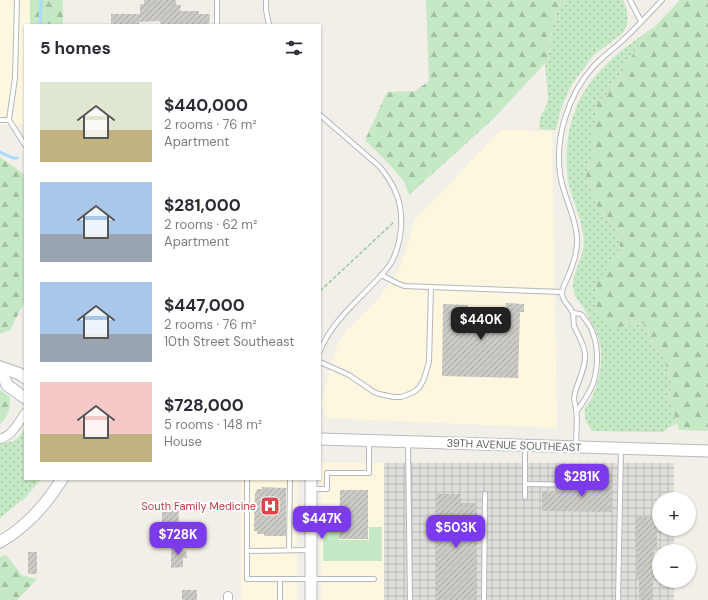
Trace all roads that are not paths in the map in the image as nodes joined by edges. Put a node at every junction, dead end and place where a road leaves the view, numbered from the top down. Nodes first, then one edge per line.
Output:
1 (17, 0) edge
2 (217, 0) edge
3 (266, 0) edge
4 (630, 0) edge
5 (662, 0) edge
6 (641, 21) junction
7 (217, 24) edge
8 (269, 24) edge
9 (321, 116) edge
10 (0, 120) edge
11 (9, 120) junction
12 (24, 143) edge
13 (381, 276) junction
14 (432, 287) junction
15 (562, 292) junction
16 (573, 313) junction
17 (321, 349) edge
18 (321, 362) edge
19 (0, 367) edge
20 (24, 377) edge
21 (24, 397) edge
22 (576, 411) junction
23 (24, 414) edge
24 (0, 438) edge
25 (321, 439) edge
26 (369, 441) junction
27 (408, 442) junction
28 (525, 445) junction
29 (576, 446) junction
30 (621, 448) junction
31 (708, 451) edge
32 (61, 480) edge
33 (247, 480) edge
34 (290, 480) edge
35 (311, 484) edge
36 (525, 484) junction
37 (589, 485) dead end
38 (485, 494) dead end
39 (525, 497) dead end
40 (0, 542) edge
41 (289, 550) junction
42 (311, 550) junction
43 (247, 551) junction
44 (311, 578) junction
45 (280, 579) junction
46 (374, 579) dead end
47 (280, 600) edge
48 (310, 600) edge
49 (410, 600) edge
50 (484, 600) edge
51 (618, 600) edge

1 - 11 lane
2 - 7 lane
3 - 8 lane
4 - 6 lane
5 - 6 lane
6 - 15 lane
9 - 13 lane
10 - 11 lane
11 - 12 lane
13 - 14 lane
13 - 17 lane
14 - 15 lane
14 - 18 lane
15 - 16 lane
16 - 22 lane
16 - 22 lane
19 - 20 main road
19 - 21 main road
22 - 29 lane
23 - 24 street
25 - 26 main road, 39TH AVENUE SOUTHEAST
26 - 27 main road, 39TH AVENUE SOUTHEAST
26 - 35 lane
27 - 28 main road, 39TH AVENUE SOUTHEAST
27 - 49 lane
28 - 29 main road, 39TH AVENUE SOUTHEAST
28 - 36 lane
29 - 30 main road, 39TH AVENUE SOUTHEAST
30 - 31 main road, 39TH AVENUE SOUTHEAST
30 - 51 lane
32 - 40 main road
33 - 43 lane
34 - 41 lane
35 - 42 main road
36 - 37 lane
36 - 39 lane
38 - 50 lane
41 - 42 lane
41 - 43 lane
42 - 44 main road
43 - 45 lane
44 - 45 lane
44 - 46 lane
44 - 48 main road
45 - 47 lane

